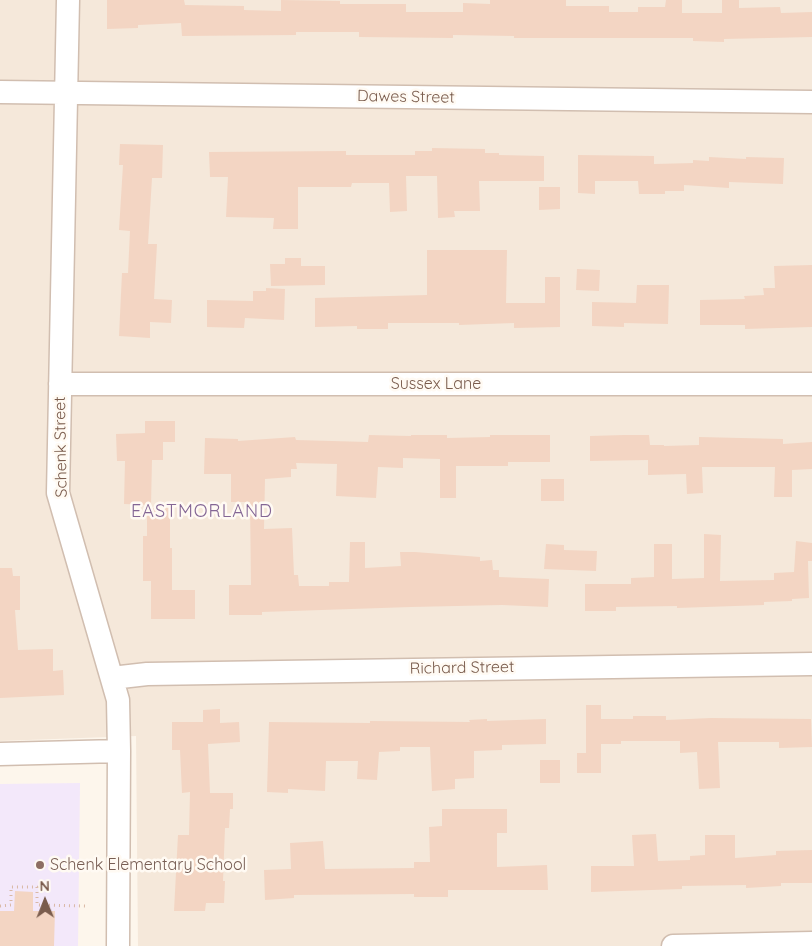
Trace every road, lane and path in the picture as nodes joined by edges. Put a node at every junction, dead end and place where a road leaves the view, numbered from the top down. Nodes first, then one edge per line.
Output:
1 (68, 0) edge
2 (0, 92) edge
3 (65, 94) junction
4 (812, 102) edge
5 (60, 384) junction
6 (812, 384) edge
7 (812, 664) edge
8 (112, 678) junction
9 (119, 751) junction
10 (0, 754) edge
11 (0, 906) edge
12 (85, 906) dead end
13 (812, 943) edge
14 (118, 946) edge
15 (672, 946) edge

1 - 3 street, Schenk Street
2 - 3 street, Dawes Street
3 - 4 street, Dawes Street
3 - 5 street, Schenk Street
5 - 6 street, Sussex Lane
5 - 8 street, Schenk Street
7 - 8 street, Richard Street
8 - 9 street, Schenk Street
9 - 10 street
9 - 14 street, Schenk Street
11 - 12 path
13 - 15 street

